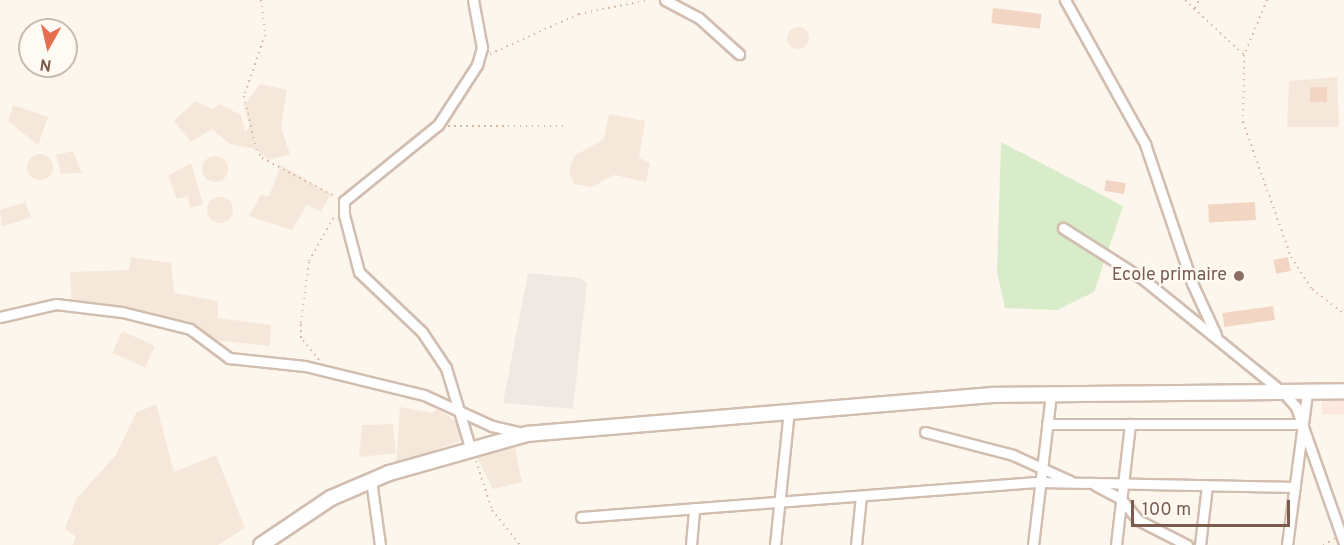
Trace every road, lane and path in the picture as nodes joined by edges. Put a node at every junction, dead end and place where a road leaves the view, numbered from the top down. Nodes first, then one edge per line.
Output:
1 (261, 0) edge
2 (473, 0) edge
3 (648, 0) edge
4 (665, 0) edge
5 (1065, 0) edge
6 (1185, 0) edge
7 (1199, 0) edge
8 (1267, 0) edge
9 (1195, 8) junction
10 (738, 54) dead end
11 (1244, 55) junction
12 (477, 65) junction
13 (438, 125) junction
14 (568, 126) dead end
15 (345, 201) junction
16 (1063, 228) dead end
17 (1344, 314) edge
18 (0, 317) edge
19 (1220, 343) junction
20 (334, 374) junction
21 (1344, 391) edge
22 (1284, 393) junction
23 (1307, 393) junction
24 (1051, 394) junction
25 (456, 409) junction
26 (789, 410) junction
27 (1047, 424) junction
28 (1130, 424) junction
29 (1302, 424) junction
30 (925, 432) dead end
31 (528, 434) junction
32 (470, 447) junction
33 (1042, 469) junction
34 (371, 480) junction
35 (1040, 482) junction
36 (1084, 483) junction
37 (1123, 484) junction
38 (1207, 485) junction
39 (1294, 487) junction
40 (861, 496) junction
41 (1121, 499) junction
42 (779, 502) junction
43 (694, 508) junction
44 (581, 517) dead end
45 (1344, 543) edge
46 (261, 545) edge
47 (380, 545) edge
48 (520, 545) edge
49 (690, 545) edge
50 (775, 545) edge
51 (856, 545) edge
52 (1033, 545) edge
53 (1116, 545) edge
54 (1187, 545) edge
55 (1200, 545) edge
56 (1287, 545) edge

1 - 15 path
2 - 12 street
3 - 12 path
4 - 10 street
5 - 19 street
6 - 9 path
7 - 9 path
8 - 11 path
9 - 11 path
11 - 17 path
12 - 13 street
13 - 14 path
13 - 15 street
15 - 20 path
15 - 25 street
16 - 19 street
18 - 20 street
19 - 22 street
20 - 25 street
21 - 23 street
22 - 23 street
22 - 24 street
22 - 29 street
23 - 29 street
24 - 26 street
24 - 27 street
25 - 31 street
25 - 32 street
26 - 31 street
26 - 42 street
27 - 28 street
27 - 33 street
28 - 29 street
28 - 37 street
29 - 39 street
29 - 45 street
30 - 33 street
31 - 32 street
32 - 34 street
32 - 48 path
33 - 35 street
33 - 36 street
34 - 46 street
34 - 47 street
35 - 36 street
35 - 40 street
35 - 52 street
36 - 37 street
36 - 41 street
37 - 38 street
37 - 41 street
38 - 39 street
38 - 55 street
39 - 56 street
40 - 42 street
40 - 51 street
41 - 53 street
41 - 54 street
42 - 43 street
42 - 50 street
43 - 44 street
43 - 49 street

